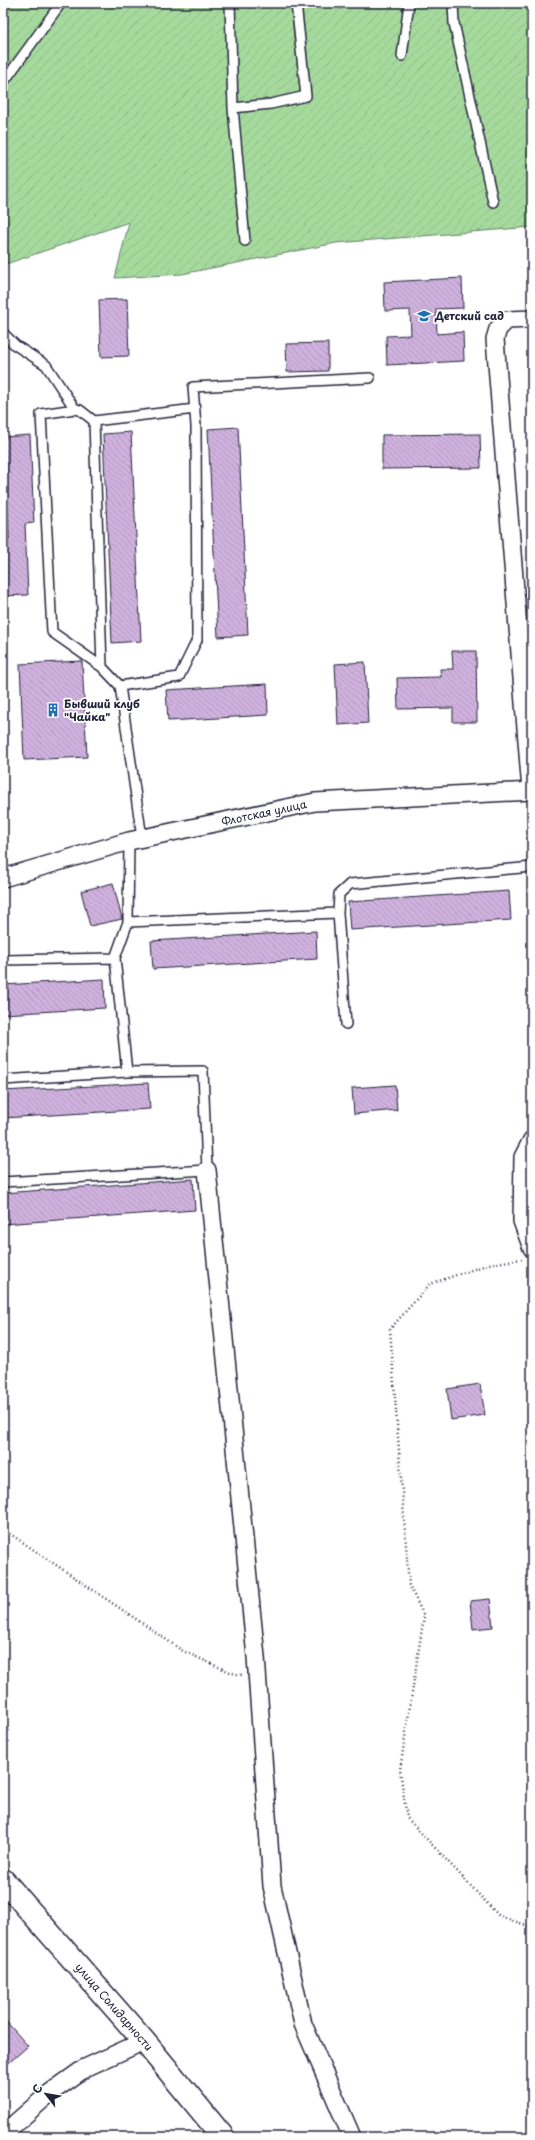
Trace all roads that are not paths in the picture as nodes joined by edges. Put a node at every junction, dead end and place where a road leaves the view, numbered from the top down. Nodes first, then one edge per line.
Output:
1 (60, 3) edge
2 (230, 3) edge
3 (296, 3) edge
4 (409, 3) edge
5 (453, 3) edge
6 (402, 56) dead end
7 (3, 83) edge
8 (233, 108) junction
9 (493, 202) dead end
10 (245, 241) dead end
11 (532, 319) edge
12 (3, 333) edge
13 (370, 378) dead end
14 (75, 409) junction
15 (195, 409) junction
16 (94, 420) junction
17 (102, 667) junction
18 (120, 686) junction
19 (531, 791) edge
20 (135, 840) junction
21 (532, 867) edge
22 (3, 878) edge
23 (338, 913) junction
24 (128, 922) junction
25 (115, 958) junction
26 (3, 960) edge
27 (346, 1024) dead end
28 (127, 1072) junction
29 (3, 1080) edge
30 (532, 1140) edge
31 (207, 1170) junction
32 (3, 1182) edge
33 (529, 1253) edge
34 (3, 1880) edge
35 (144, 2042) junction
36 (3, 2134) edge
37 (223, 2137) edge
38 (352, 2137) edge

1 - 7 lane
2 - 8 lane
3 - 8 lane
4 - 6 lane
5 - 9 lane
8 - 10 lane
11 - 19 street
12 - 14 lane
13 - 15 lane
14 - 16 lane
14 - 17 lane
15 - 16 lane
15 - 18 lane
16 - 17 lane
17 - 18 lane
18 - 20 lane
19 - 20 street, Флотская улица
20 - 22 street, Флотская улица
20 - 24 lane
21 - 23 lane
23 - 24 lane
23 - 27 lane
24 - 25 lane
25 - 26 lane
25 - 28 lane
28 - 29 lane
28 - 31 lane
30 - 33 street
31 - 32 lane
31 - 38 street
34 - 35 street, улица Солидарности
35 - 36 street
35 - 37 street, улица Солидарности

